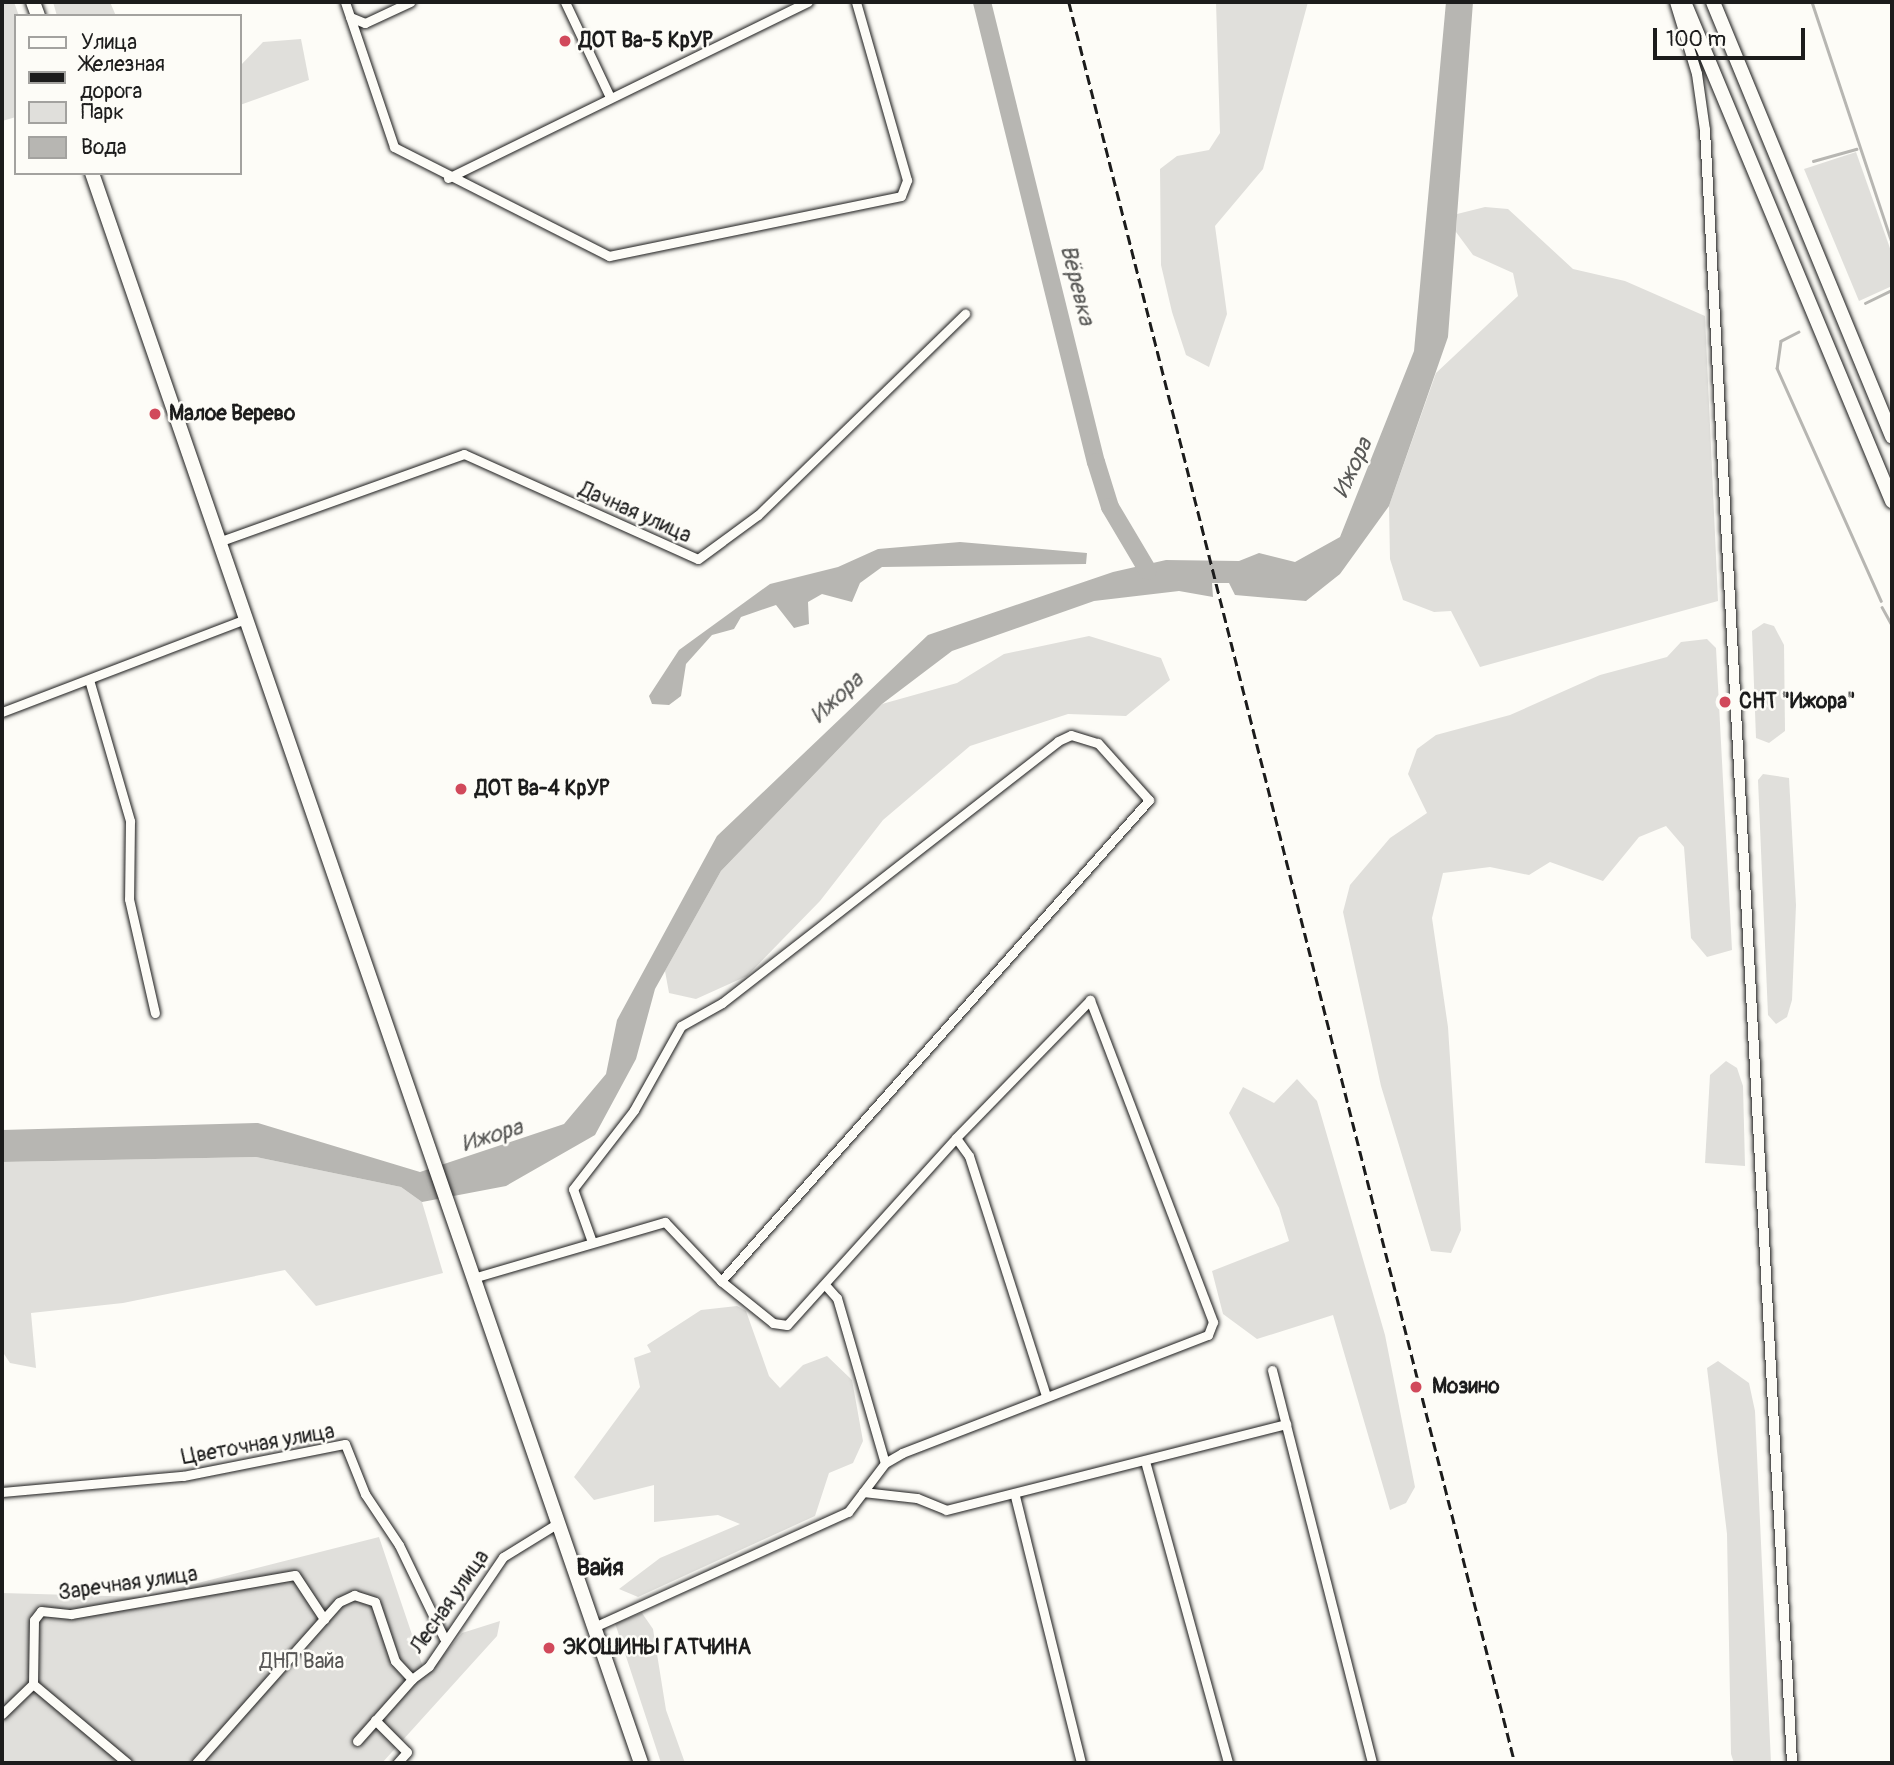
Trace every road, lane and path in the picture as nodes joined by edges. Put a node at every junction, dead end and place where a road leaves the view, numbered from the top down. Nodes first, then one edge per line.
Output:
1 (345, 2) edge
2 (410, 2) edge
3 (565, 2) edge
4 (808, 2) edge
5 (856, 2) edge
6 (1675, 2) edge
7 (1684, 2) edge
8 (1713, 2) edge
9 (350, 18) junction
10 (610, 97) junction
11 (93, 175) edge
12 (448, 178) junction
13 (965, 314) dead end
14 (1892, 436) edge
15 (1892, 501) edge
16 (221, 541) junction
17 (245, 619) junction
18 (90, 683) junction
19 (2, 712) edge
20 (155, 1013) dead end
21 (956, 1138) junction
22 (592, 1242) junction
23 (473, 1278) junction
24 (721, 1282) junction
25 (827, 1287) junction
26 (1272, 1370) dead end
27 (1046, 1396) junction
28 (1286, 1424) junction
29 (1144, 1461) junction
30 (885, 1462) junction
31 (2, 1492) edge
32 (863, 1492) junction
33 (1015, 1496) junction
34 (558, 1523) junction
35 (324, 1619) junction
36 (594, 1627) junction
37 (444, 1638) junction
38 (412, 1679) junction
39 (33, 1684) junction
40 (2, 1713) edge
41 (376, 1720) junction
42 (357, 1741) dead end
43 (127, 1763) edge
44 (196, 1763) edge
45 (397, 1763) edge
46 (641, 1763) edge
47 (1082, 1763) edge
48 (1228, 1763) edge
49 (1372, 1763) edge
50 (1792, 1763) edge

1 - 9 street
2 - 9 street
3 - 10 street
4 - 10 street
5 - 12 street
6 - 50 street
7 - 15 main road
8 - 14 main road
9 - 12 street
10 - 12 street
11 - 16 main road
13 - 16 street, Дачная улица
16 - 17 main road
17 - 18 street
17 - 23 main road
18 - 19 street
18 - 20 street
21 - 25 street
21 - 27 street
21 - 27 street
22 - 23 street
22 - 24 street
22 - 24 street
23 - 34 main road
24 - 25 street
25 - 30 street
26 - 28 street
27 - 30 street
28 - 29 street
28 - 49 street
29 - 33 street
29 - 48 street
30 - 32 street
31 - 37 street, Цветочная улица
32 - 33 street
32 - 36 street
33 - 47 street
34 - 36 main road
34 - 37 street, Лесная улица
35 - 38 street, Лесная улица
35 - 39 street, Заречная улица
35 - 44 street, Лесная улица
36 - 46 main road
37 - 38 street, Лесная улица
38 - 41 street
39 - 40 street
39 - 43 street
41 - 42 street
41 - 45 street

